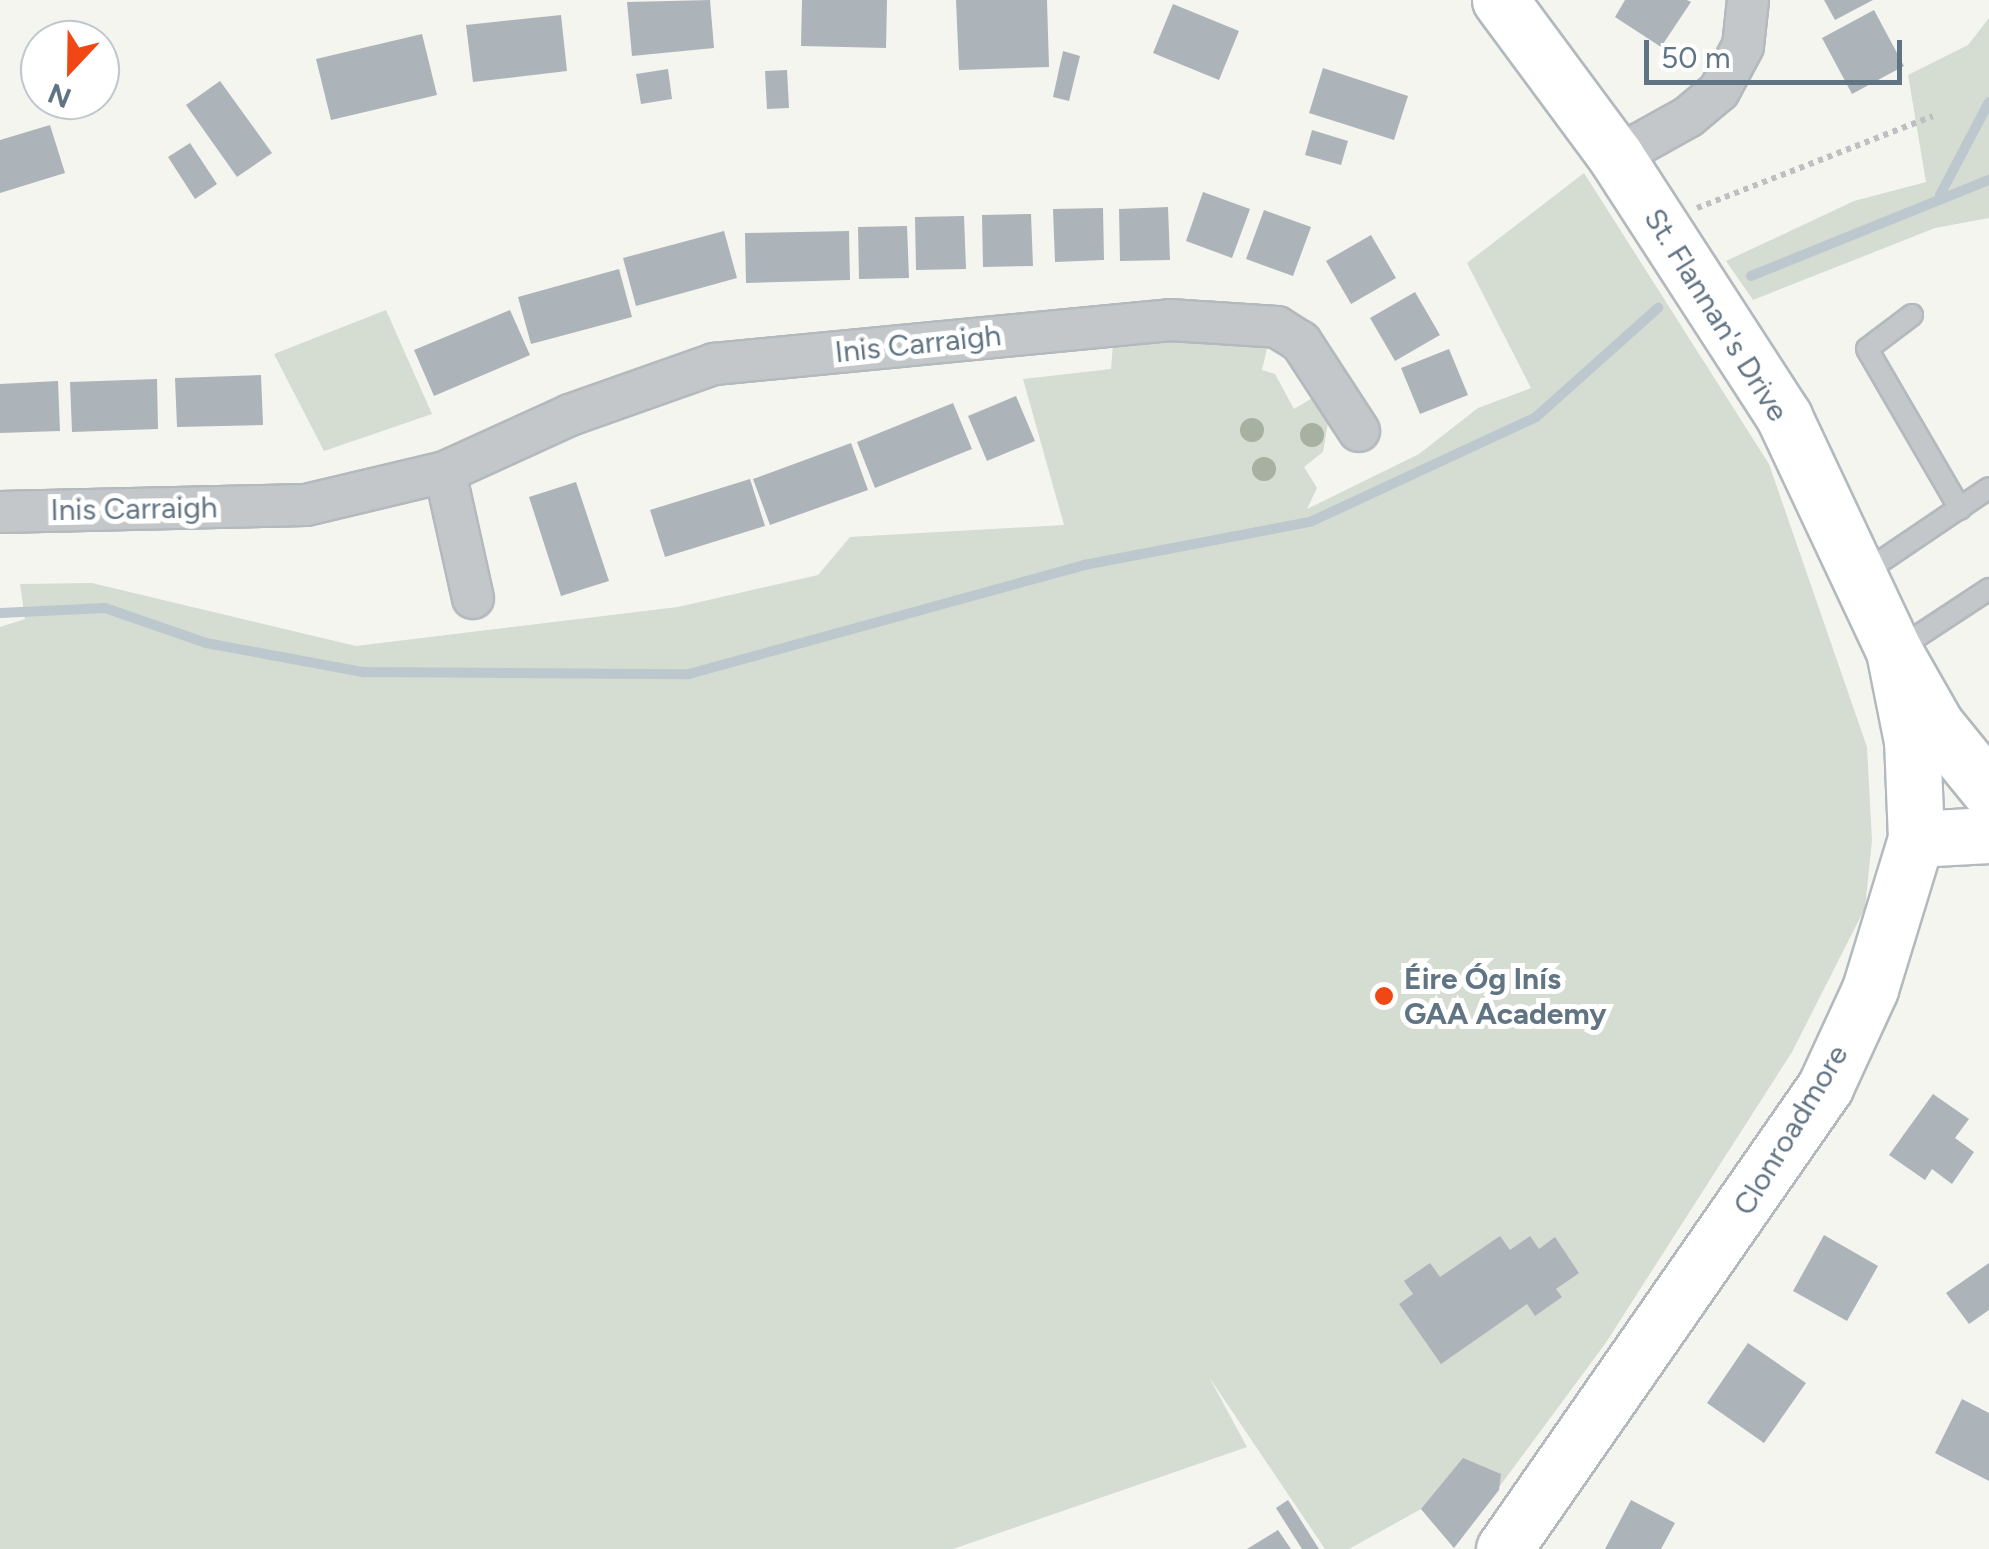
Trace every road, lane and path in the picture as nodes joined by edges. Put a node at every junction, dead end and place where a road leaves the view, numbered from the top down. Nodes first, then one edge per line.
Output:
1 (1500, 0) edge
2 (1748, 0) edge
3 (1933, 116) dead end
4 (1616, 158) junction
5 (1663, 230) junction
6 (1912, 315) dead end
7 (1359, 431) dead end
8 (445, 472) junction
9 (1989, 488) edge
10 (1960, 509) junction
11 (0, 512) edge
12 (1859, 576) junction
13 (1989, 589) edge
14 (473, 598) dead end
15 (1894, 652) junction
16 (1989, 790) edge
17 (1989, 835) edge
18 (1916, 839) junction
19 (1504, 1549) edge

1 - 4 street, St. Flannan's Drive
2 - 4 street
3 - 5 path
4 - 5 street, St. Flannan's Drive
5 - 12 street, St. Flannan's Drive
6 - 10 lane
7 - 8 street, Inis Carraigh
8 - 11 street, Inis Carraigh
8 - 14 street
9 - 10 lane
10 - 12 lane
12 - 15 street, St. Flannan's Drive
13 - 15 lane
15 - 16 street
15 - 18 street, Clonroadmore
17 - 18 street
18 - 19 street, Clonroadmore

